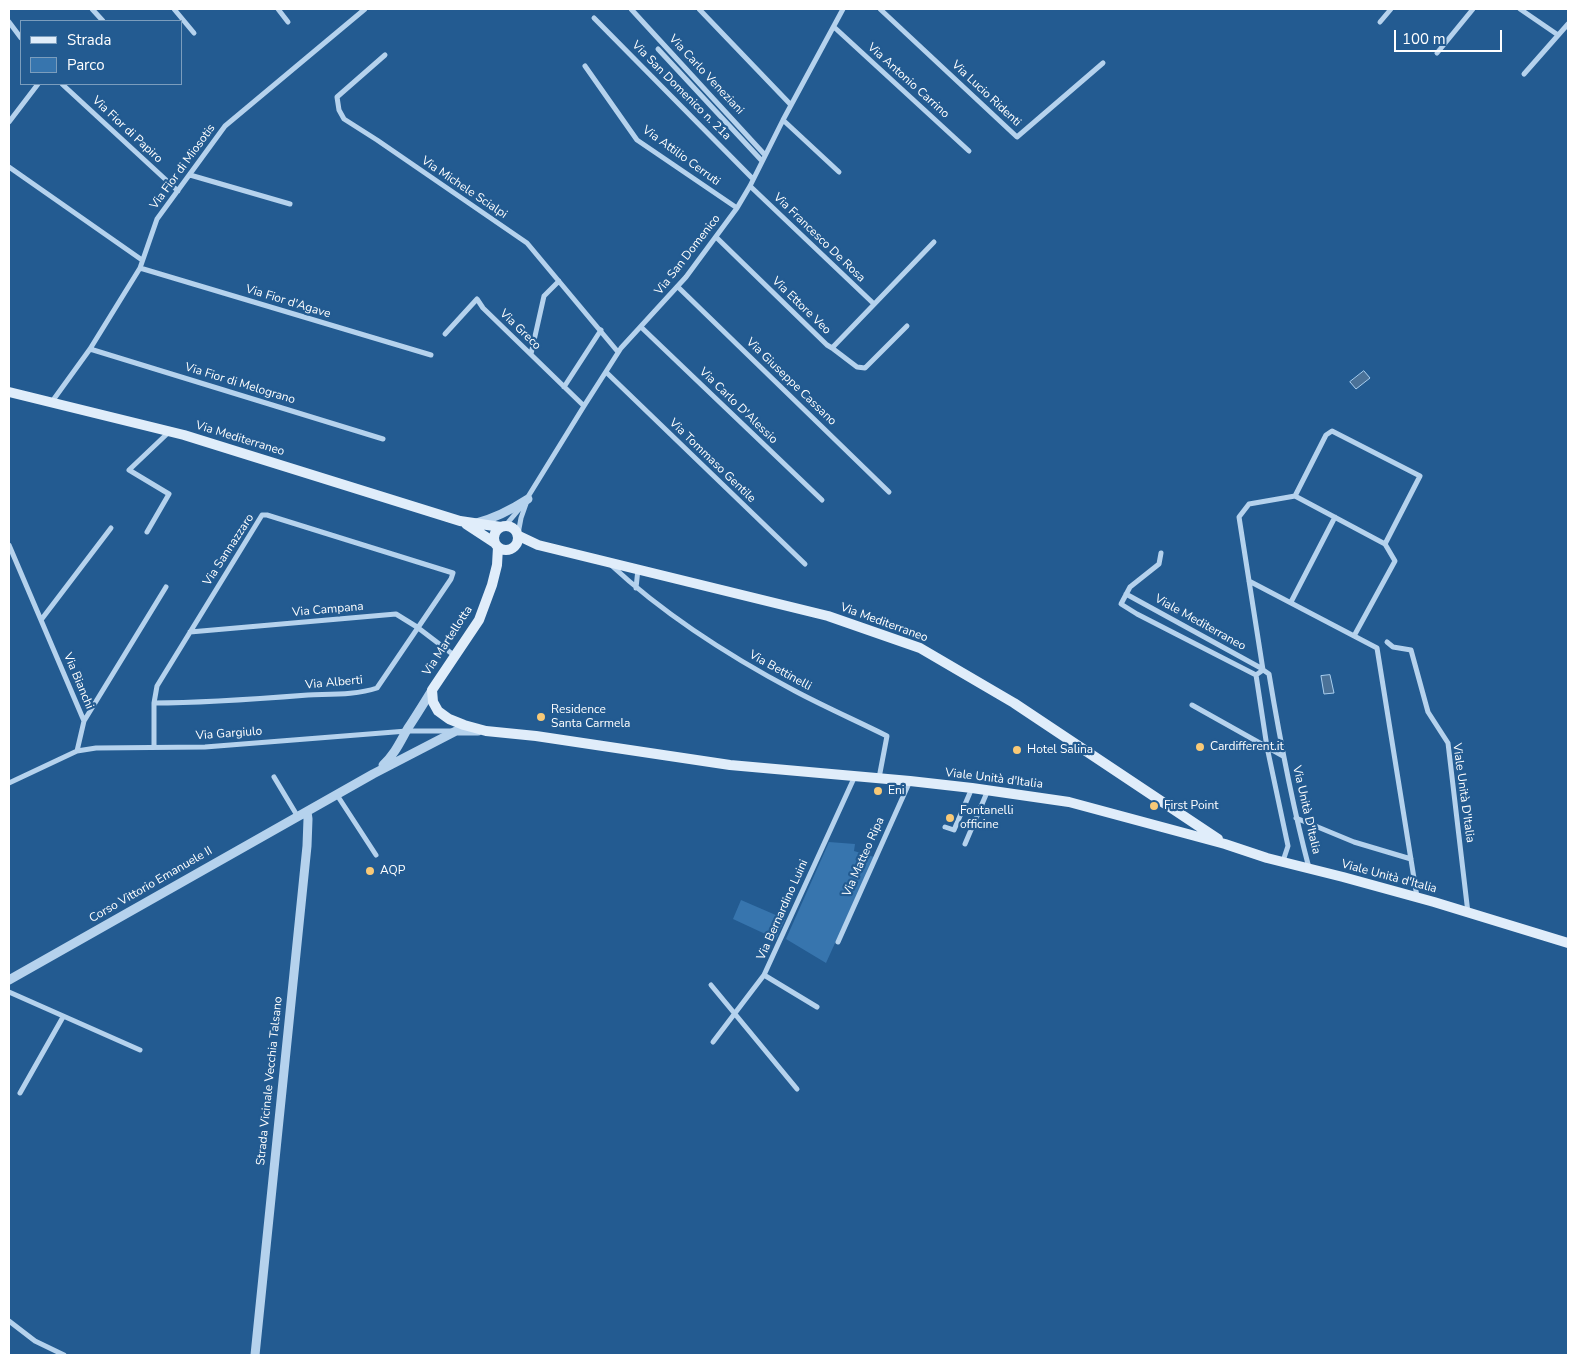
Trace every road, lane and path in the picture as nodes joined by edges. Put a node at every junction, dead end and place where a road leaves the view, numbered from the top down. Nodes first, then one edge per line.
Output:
1 (92, 9) edge
2 (174, 9) edge
3 (278, 9) edge
4 (365, 9) edge
5 (631, 9) edge
6 (699, 9) edge
7 (843, 9) edge
8 (880, 9) edge
9 (1391, 9) edge
10 (1473, 9) edge
11 (1520, 9) edge
12 (594, 18) dead end
13 (103, 20) edge
14 (9, 22) edge
15 (288, 22) dead end
16 (1380, 22) dead end
17 (1568, 24) edge
18 (834, 27) junction
19 (194, 33) dead end
20 (1558, 35) junction
21 (20, 37) edge
22 (658, 48) dead end
23 (1437, 53) dead end
24 (385, 54) dead end
25 (1103, 63) dead end
26 (585, 66) dead end
27 (1524, 74) dead end
28 (37, 85) edge
29 (63, 85) edge
30 (791, 105) junction
31 (783, 120) junction
32 (9, 122) edge
33 (969, 151) dead end
34 (765, 155) junction
35 (762, 161) junction
36 (9, 167) edge
37 (839, 172) dead end
38 (190, 175) junction
39 (753, 179) junction
40 (750, 186) junction
41 (178, 191) junction
42 (290, 204) dead end
43 (736, 208) junction
44 (716, 237) junction
45 (934, 242) dead end
46 (142, 260) junction
47 (140, 268) junction
48 (559, 281) junction
49 (678, 287) junction
50 (874, 304) junction
51 (907, 326) dead end
52 (641, 327) junction
53 (601, 330) junction
54 (446, 334) dead end
55 (832, 348) junction
56 (90, 349) junction
57 (618, 352) junction
58 (531, 354) junction
59 (431, 356) dead end
60 (606, 372) junction
61 (564, 387) junction
62 (9, 392) edge
63 (50, 403) junction
64 (584, 406) junction
65 (169, 432) junction
66 (383, 440) dead end
67 (889, 492) dead end
68 (1295, 496) junction
69 (528, 499) junction
70 (822, 500) dead end
71 (1335, 517) junction
72 (460, 521) junction
73 (476, 523) junction
74 (503, 527) junction
75 (111, 528) dead end
76 (146, 532) dead end
77 (518, 535) junction
78 (1385, 544) junction
79 (9, 545) edge
80 (496, 545) junction
81 (1161, 553) dead end
82 (608, 562) junction
83 (805, 564) dead end
84 (638, 569) junction
85 (453, 573) joint
86 (1249, 581) junction
87 (166, 587) dead end
88 (636, 588) junction
89 (1124, 597) junction
90 (1291, 602) junction
91 (41, 620) junction
92 (417, 627) junction
93 (190, 632) junction
94 (1354, 636) junction
95 (1387, 642) dead end
96 (456, 656) junction
97 (1264, 670) junction
98 (1256, 675) junction
99 (432, 690) junction
100 (154, 703) junction
101 (1192, 705) dead end
102 (84, 721) junction
103 (406, 731) junction
104 (486, 731) junction
105 (456, 732) junction
106 (154, 747) junction
107 (1267, 747) junction
108 (77, 751) junction
109 (1283, 756) junction
110 (373, 774) junction
111 (855, 776) junction
112 (274, 777) dead end
113 (879, 778) junction
114 (10, 780) edge
115 (910, 781) junction
116 (972, 788) junction
117 (988, 790) junction
118 (337, 795) junction
119 (1173, 809) junction
120 (307, 812) junction
121 (298, 817) junction
122 (1296, 818) junction
123 (945, 827) dead end
124 (1168, 829) junction
125 (965, 844) dead end
126 (1225, 844) junction
127 (376, 855) dead end
128 (1411, 858) junction
129 (1283, 862) junction
130 (1310, 868) junction
131 (1418, 897) junction
132 (1468, 913) junction
133 (1565, 941) edge
134 (838, 942) dead end
135 (764, 975) junction
136 (9, 980) edge
137 (711, 985) dead end
138 (9, 992) edge
139 (816, 1007) dead end
140 (735, 1014) junction
141 (63, 1017) junction
142 (713, 1042) dead end
143 (140, 1050) dead end
144 (796, 1089) dead end
145 (20, 1093) dead end
146 (9, 1321) edge
147 (64, 1355) edge
148 (257, 1355) edge

1 - 13 street
2 - 19 street
3 - 15 street
4 - 38 street, Via Fior di Miosotis
5 - 34 street, Via Carlo Veneziani
6 - 30 street
7 - 18 street, Via San Domenico
8 - 25 street, Via Lucio Ridenti
9 - 16 street
10 - 23 street
11 - 20 street
12 - 39 street, Via San Domenico n. 21a
14 - 21 street
17 - 20 street
18 - 30 street, Via San Domenico
18 - 33 street, Via Antonio Carrino
20 - 27 street
22 - 35 street
24 - 48 street, Via Michele Scialpi
26 - 43 street, Via Attilio Cerruti
28 - 32 street
29 - 41 street, Via Fior di Papiro
30 - 31 street, Via San Domenico
31 - 34 street, Via San Domenico
31 - 37 street
34 - 35 street, Via San Domenico
35 - 39 street, Via San Domenico
36 - 46 street
38 - 41 street, Via Fior di Miosotis
38 - 42 street
39 - 40 street, Via San Domenico
40 - 43 street, Via San Domenico
40 - 50 street, Via Francesco De Rosa
41 - 46 street, Via Fior di Miosotis
43 - 44 street, Via San Domenico
44 - 49 street, Via San Domenico
44 - 55 street, Via Ettore Veo
45 - 50 street, Via Ettore Veo
46 - 47 street, Via Fior di Miosotis
47 - 56 street, Via Fior di Miosotis
47 - 59 street, Via Fior d'Agave
48 - 53 street, Via Michele Scialpi
48 - 58 street
49 - 52 street, Via San Domenico
49 - 67 street, Via Giuseppe Cassano
50 - 55 street, Via Ettore Veo
51 - 55 street
52 - 57 street, Via San Domenico
52 - 70 street, Via Carlo D'Alessio
53 - 57 street, Via Michele Scialpi
53 - 61 street
54 - 58 street, Via Greco
56 - 63 street, Via Fior di Miosotis
56 - 66 street, Via Fior di Melograno
57 - 60 street, Via San Domenico
58 - 61 street, Via Greco
60 - 64 street, Via San Domenico
60 - 83 street, Via Tommaso Gentile
61 - 64 street, Via Greco
62 - 63 main road, Via Mediterraneo
63 - 65 main road, Via Mediterraneo
64 - 69 street, Via San Domenico
65 - 72 main road, Via Mediterraneo
65 - 76 street
68 - 71 street
68 - 78 street
68 - 86 street
69 - 73 street
69 - 74 street, Via San Domenico
69 - 77 street, Via San Domenico
71 - 78 street
71 - 90 street
72 - 73 main road
72 - 80 main road
73 - 74 main road
74 - 77 main road
74 - 80 main road
75 - 91 street
77 - 80 main road
77 - 82 main road, Via Mediterraneo
78 - 94 street
79 - 91 street, Via Bianchi
80 - 96 main road, Via Martellotta
81 - 89 street
82 - 84 main road, Via Mediterraneo
82 - 88 street, Via Bettinelli
84 - 88 street
84 - 119 main road, Via Mediterraneo
85 - 92 street, Via Alberti
85 - 93 street, Via Sannazzaro
86 - 90 street
86 - 97 street
87 - 102 street
88 - 113 street, Via Bettinelli
89 - 97 street, Viale Mediterraneo
89 - 98 street
90 - 94 street
91 - 102 street, Via Bianchi
92 - 93 street, Via Campana
92 - 96 street, Via Campana
92 - 100 street, Via Alberti
93 - 100 street, Via Sannazzaro
94 - 128 street
95 - 132 street, Viale Unità D'Italia
96 - 99 main road, Via Martellotta
97 - 98 street
97 - 109 street, Via Unità D'Italia
98 - 107 street
99 - 103 street
99 - 104 main road, Viale Unità d'Italia
100 - 106 street, Via Sannazzaro
101 - 107 street
102 - 108 street, Via Bianchi
103 - 105 street, Via Gargiulo
103 - 106 street, Via Gargiulo
103 - 110 street
104 - 105 street
104 - 111 main road, Viale Unità d'Italia
105 - 110 street
106 - 108 street, Via Gargiulo
107 - 109 street
107 - 129 street
108 - 114 street, Via Gargiulo
109 - 122 street, Via Unità D'Italia
110 - 118 street, Corso Vittorio Emanuele II
111 - 113 main road, Viale Unità d'Italia
111 - 135 street, Via Bernardino Luini
112 - 121 street
113 - 115 main road, Viale Unità d'Italia
115 - 116 main road, Viale Unità d'Italia
115 - 134 street, Via Matteo Ripa
116 - 117 main road, Viale Unità d'Italia
116 - 123 street, Viale Unità D'Italia
117 - 124 main road, Viale Unità d'Italia
117 - 125 street, Viale Unità D'Italia
118 - 120 street, Corso Vittorio Emanuele II
118 - 127 street
119 - 124 main road
119 - 126 main road, Via Mediterraneo
120 - 121 street, Corso Vittorio Emanuele II
120 - 148 street, Strada Vicinale Vecchia Talsano
121 - 136 street, Corso Vittorio Emanuele II
122 - 128 street
122 - 130 street, Via Unità D'Italia
124 - 126 main road, Viale Unità d'Italia
126 - 129 main road, Viale Unità d'Italia
128 - 131 street
129 - 130 main road, Viale Unità d'Italia
130 - 131 main road, Viale Unità d'Italia
131 - 132 main road, Viale Unità d'Italia
132 - 133 main road, Viale Unità d'Italia
135 - 139 street
135 - 140 street, Via Bernardino Luini
137 - 140 street
138 - 141 street
140 - 142 street, Via Bernardino Luini
140 - 144 street
141 - 143 street
141 - 145 street
146 - 147 street

